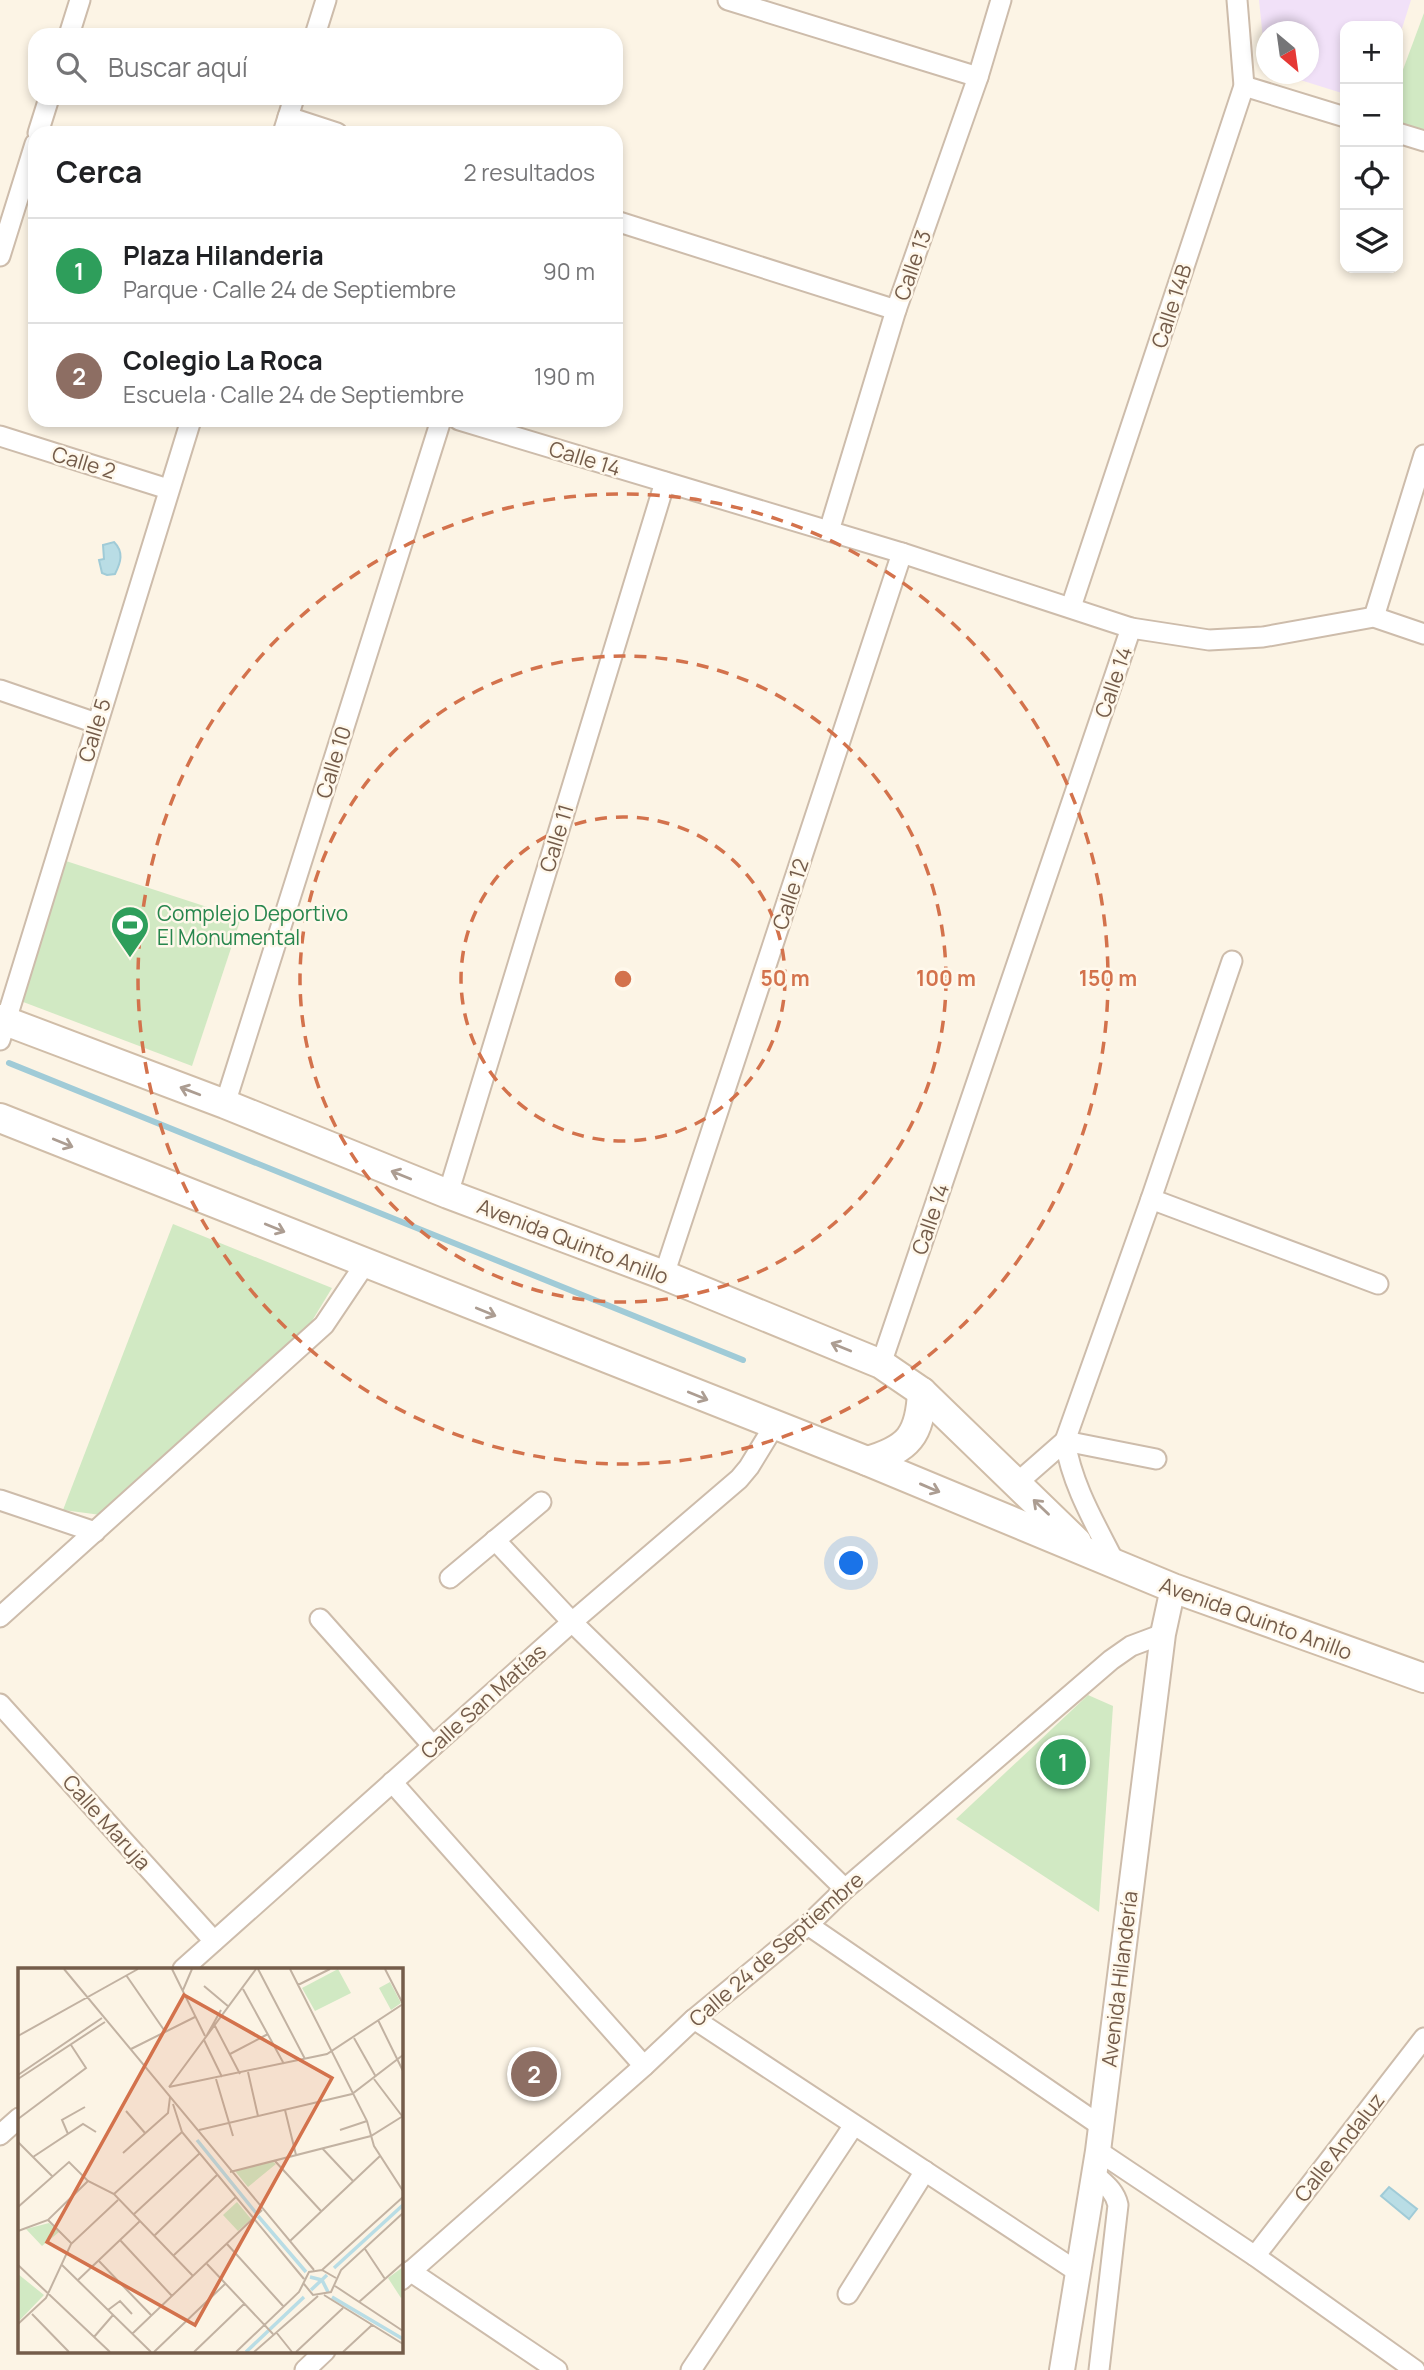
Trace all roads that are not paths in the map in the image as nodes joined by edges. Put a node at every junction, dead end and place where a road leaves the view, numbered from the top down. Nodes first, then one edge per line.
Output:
1 (80, 0) edge
2 (326, 0) edge
3 (728, 0) edge
4 (1001, 0) edge
5 (1237, 0) edge
6 (71, 28) edge
7 (317, 28) edge
8 (978, 77) junction
9 (1244, 86) junction
10 (47, 105) edge
11 (292, 105) edge
12 (1340, 115) edge
13 (285, 125) edge
14 (40, 126) edge
15 (1403, 135) edge
16 (1424, 141) edge
17 (28, 166) edge
18 (623, 223) edge
19 (0, 256) edge
20 (896, 310) junction
21 (189, 427) edge
22 (438, 427) edge
23 (482, 427) edge
24 (0, 436) edge
25 (1424, 455) edge
26 (665, 482) junction
27 (169, 489) junction
28 (829, 531) junction
29 (902, 553) junction
30 (1071, 607) junction
31 (1374, 617) junction
32 (1131, 628) junction
33 (1424, 634) edge
34 (0, 690) edge
35 (96, 723) junction
36 (1232, 961) dead end
37 (2, 1027) edge
38 (225, 1104) junction
39 (0, 1118) edge
40 (448, 1194) junction
41 (1151, 1199) junction
42 (365, 1264) junction
43 (664, 1275) junction
44 (1378, 1284) dead end
45 (881, 1364) junction
46 (922, 1392) junction
47 (774, 1426) junction
48 (1065, 1441) junction
49 (1156, 1459) dead end
50 (867, 1461) junction
51 (1017, 1483) junction
52 (0, 1500) edge
53 (541, 1502) dead end
54 (95, 1532) junction
55 (495, 1540) junction
56 (1090, 1554) junction
57 (1116, 1565) junction
58 (450, 1578) dead end
59 (1173, 1588) junction
60 (0, 1618) edge
61 (320, 1619) dead end
62 (572, 1622) junction
63 (1163, 1634) junction
64 (1424, 1678) edge
65 (0, 1704) edge
66 (433, 1746) junction
67 (392, 1782) junction
68 (845, 1889) junction
69 (808, 1925) junction
70 (214, 1941) junction
71 (184, 1968) edge
72 (694, 2020) junction
73 (1424, 2038) edge
74 (644, 2066) junction
75 (18, 2119) edge
76 (854, 2124) junction
77 (1101, 2126) junction
78 (0, 2135) edge
79 (1097, 2163) junction
80 (925, 2172) junction
81 (1255, 2256) junction
82 (1078, 2272) junction
83 (405, 2276) edge
84 (848, 2294) dead end
85 (325, 2352) edge
86 (305, 2370) edge
87 (557, 2370) edge
88 (691, 2370) edge
89 (1062, 2370) edge
90 (1099, 2370) edge
91 (1415, 2370) edge

1 - 6 street
2 - 7 street
3 - 8 street
4 - 8 street, Calle 13
5 - 9 street, Calle 14B
8 - 20 street, Calle 13
9 - 12 street
9 - 30 street, Calle 14B
10 - 14 street
11 - 13 street
15 - 16 street
17 - 19 street
18 - 20 street
20 - 28 street, Calle 13
21 - 27 street, Calle 5
22 - 38 street, Calle 10
23 - 26 street, Calle 14
24 - 27 street, Calle 2
25 - 31 street
26 - 28 street, Calle 14
26 - 40 street, Calle 11
27 - 35 street, Calle 5
28 - 29 street, Calle 14
29 - 30 street, Calle 14
29 - 43 street, Calle 12
30 - 32 street, Calle 14
31 - 32 street
31 - 33 street
32 - 45 street, Calle 14
34 - 35 street
35 - 37 street, Calle 5
36 - 41 street
38 -> 37 main road, Avenida Quinto Anillo
40 -> 38 main road, Avenida Quinto Anillo
39 -> 42 main road, Avenida Quinto Anillo
40 - 43 main road, Avenida Quinto Anillo
41 - 44 street
41 - 48 street
42 -> 47 main road, Avenida Quinto Anillo
42 - 54 street
45 -> 43 main road, Avenida Quinto Anillo
45 - 46 main road, Avenida Quinto Anillo
46 - 50 main road
46 - 51 main road, Avenida Quinto Anillo
47 - 50 main road, Avenida Quinto Anillo
47 - 62 street, Calle San Matías
48 - 49 street
48 - 51 street
48 - 57 street
50 -> 56 main road, Avenida Quinto Anillo
56 -> 51 main road, Avenida Quinto Anillo
52 - 54 street
53 - 55 street
54 - 60 street
55 - 58 street
55 - 62 street
56 - 57 main road, Avenida Quinto Anillo
57 - 59 main road, Avenida Quinto Anillo
59 - 63 street, Avenida Hilandería
59 - 64 main road, Avenida Quinto Anillo
61 - 66 street
62 - 66 street, Calle San Matías
62 - 68 street
63 - 68 street, Calle 24 de Septiembre
63 - 77 street, Avenida Hilandería
65 - 70 street, Calle Maruja
66 - 67 street, Calle San Matías
67 - 70 street, Calle San Matías
67 - 74 street
68 - 69 street, Calle 24 de Septiembre
69 - 72 street, Calle 24 de Septiembre
69 - 77 street
70 - 71 street, Calle San Matías
72 - 74 street, Calle 24 de Septiembre
72 - 76 street
73 - 81 street, Calle Andaluz
74 - 83 street, Calle 24 de Septiembre
75 - 78 street
76 - 80 street
76 - 88 street
77 - 79 street, Avenida Hilandería
79 - 81 street
79 - 82 street, Avenida Hilandería
79 - 90 street
80 - 82 street
80 - 84 street
81 - 91 street
82 - 89 street, Avenida Hilandería
83 - 87 street
85 - 86 street

